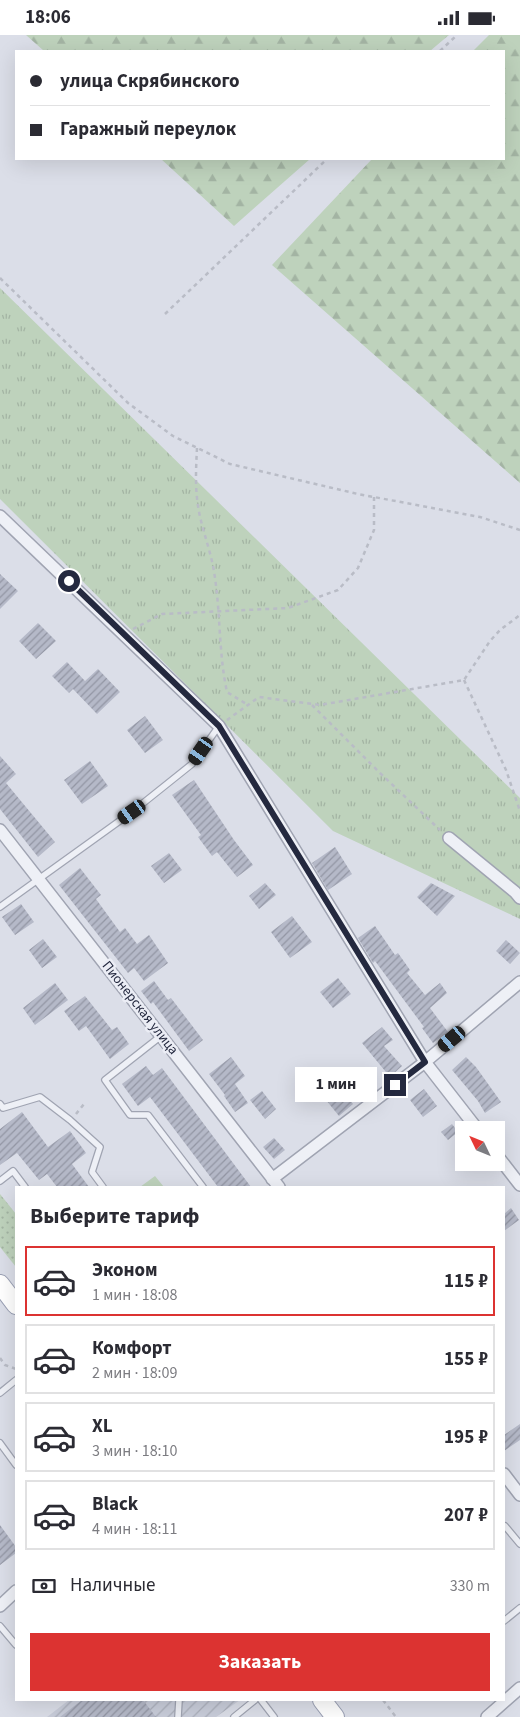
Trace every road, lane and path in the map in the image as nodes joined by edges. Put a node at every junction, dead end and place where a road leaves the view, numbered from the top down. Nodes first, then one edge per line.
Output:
1 (457, 35) edge
2 (441, 50) edge
3 (326, 160) edge
4 (0, 278) edge
5 (165, 314) dead end
6 (197, 448) junction
7 (374, 497) junction
8 (0, 516) edge
9 (520, 530) edge
10 (218, 612) junction
11 (520, 615) edge
12 (124, 634) junction
13 (464, 680) junction
14 (312, 704) junction
15 (248, 705) junction
16 (219, 726) junction
17 (520, 811) edge
18 (0, 830) edge
19 (449, 838) joint
20 (38, 878) junction
21 (520, 898) edge
22 (0, 907) edge
23 (520, 982) edge
24 (161, 1035) junction
25 (425, 1062) junction
26 (0, 1105) edge
27 (471, 1121) edge
28 (505, 1166) edge
29 (0, 1181) edge
30 (276, 1183) edge
31 (520, 1185) edge
32 (24, 1186) edge
33 (102, 1186) edge
34 (202, 1186) edge
35 (0, 1284) edge
36 (15, 1304) edge
37 (0, 1358) edge
38 (15, 1369) edge
39 (15, 1381) edge
40 (0, 1393) edge
41 (0, 1443) edge
42 (15, 1464) edge
43 (505, 1475) edge
44 (520, 1495) edge
45 (505, 1526) edge
46 (520, 1544) edge
47 (15, 1592) edge
48 (1, 1603) edge
49 (520, 1608) edge
50 (505, 1620) edge
51 (0, 1626) edge
52 (15, 1644) edge
53 (520, 1688) edge
54 (179, 1701) edge
55 (254, 1701) edge
56 (262, 1701) edge
57 (323, 1701) edge
58 (384, 1701) edge
59 (178, 1717) edge
60 (234, 1717) edge
61 (274, 1717) edge
62 (335, 1717) edge
63 (396, 1717) edge
64 (487, 1717) edge

1 - 2 path
3 - 5 path
4 - 6 path
6 - 7 path
6 - 10 path
7 - 9 path
7 - 10 path
8 - 12 street
10 - 12 path
10 - 15 path
11 - 13 path
12 - 16 street
13 - 14 path
13 - 17 path
14 - 15 path
14 - 19 path
15 - 16 path
16 - 20 lane
16 - 25 street
18 - 20 street, Пионерская улица
19 - 21 street
20 - 22 lane
20 - 24 street, Пионерская улица
23 - 25 street
24 - 30 street, Пионерская улица
24 - 34 lane
25 - 27 street
25 - 30 street
26 - 33 lane
28 - 31 street
29 - 32 lane
35 - 36 main road
37 - 38 path
39 - 40 lane
41 - 42 lane
43 - 44 street
45 - 46 lane
47 - 48 street
49 - 50 lane
51 - 52 lane
53 - 64 street
54 - 59 lane
55 - 60 lane
56 - 61 lane
57 - 62 main road
58 - 63 path

